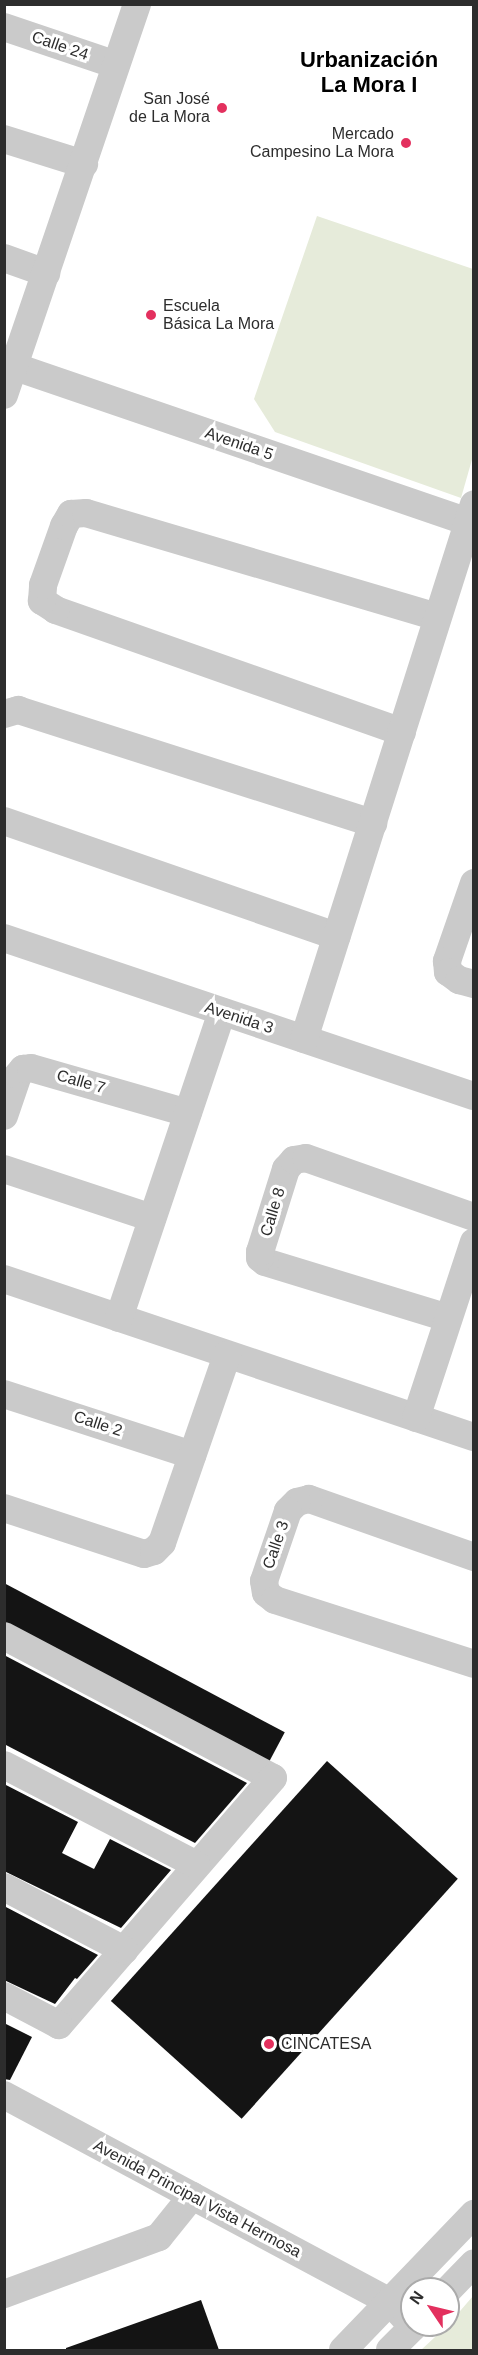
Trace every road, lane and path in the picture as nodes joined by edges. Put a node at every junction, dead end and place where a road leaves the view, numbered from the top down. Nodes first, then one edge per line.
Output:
1 (137, 4) edge
2 (4, 27) edge
3 (116, 65) junction
4 (4, 139) edge
5 (84, 164) junction
6 (4, 258) edge
7 (46, 273) junction
8 (9, 365) edge
9 (4, 395) edge
10 (472, 517) edge
11 (437, 617) junction
12 (4, 714) edge
13 (402, 732) junction
14 (4, 821) edge
15 (373, 823) junction
16 (474, 883) edge
17 (337, 936) junction
18 (4, 938) edge
19 (474, 984) edge
20 (222, 1012) junction
21 (304, 1039) junction
22 (474, 1096) edge
23 (188, 1113) junction
24 (4, 1116) edge
25 (4, 1169) edge
26 (474, 1217) edge
27 (152, 1218) junction
28 (474, 1242) edge
29 (4, 1279) edge
30 (119, 1318) junction
31 (448, 1318) junction
32 (227, 1354) junction
33 (4, 1394) edge
34 (416, 1418) junction
35 (474, 1437) edge
36 (192, 1455) junction
37 (4, 1508) edge
38 (474, 1557) edge
39 (4, 1636) edge
40 (474, 1664) edge
41 (4, 1765) edge
42 (197, 1865) junction
43 (4, 1887) edge
44 (124, 1950) junction
45 (4, 1996) edge
46 (4, 2095) edge
47 (192, 2196) junction
48 (474, 2214) edge
49 (474, 2263) edge
50 (460, 2278) edge
51 (4, 2294) edge
52 (390, 2302) junction
53 (400, 2312) edge
54 (403, 2337) edge
55 (343, 2350) edge
56 (390, 2350) edge

1 - 3 street
2 - 3 street, Calle 24
3 - 5 street
4 - 5 street
5 - 7 street
6 - 7 street
7 - 8 street
8 - 9 street
8 - 10 street, Avenida 5
10 - 11 street
11 - 13 street
11 - 13 street
12 - 15 street
13 - 15 street
14 - 17 street
15 - 17 street
16 - 19 street
17 - 21 street
18 - 20 street, Avenida 3
20 - 21 street, Avenida 3
20 - 23 street
21 - 22 street, Avenida 3
23 - 24 street, Calle 7
23 - 27 street
25 - 27 street
26 - 31 street, Calle 8
27 - 30 street
28 - 31 street
29 - 30 street
30 - 32 street
31 - 34 street
32 - 34 street
32 - 36 street
33 - 36 street, Calle 2
34 - 35 street
36 - 37 street
38 - 40 street, Calle 3
39 - 42 street
41 - 42 street
42 - 44 street
43 - 44 street
44 - 45 street
46 - 47 street, Avenida Principal Vista Hermosa
47 - 51 street
47 - 52 street, Avenida Principal Vista Hermosa
48 - 52 street
49 - 50 street
52 - 53 street, Avenida Principal Vista Hermosa
52 - 55 street
54 - 56 street

